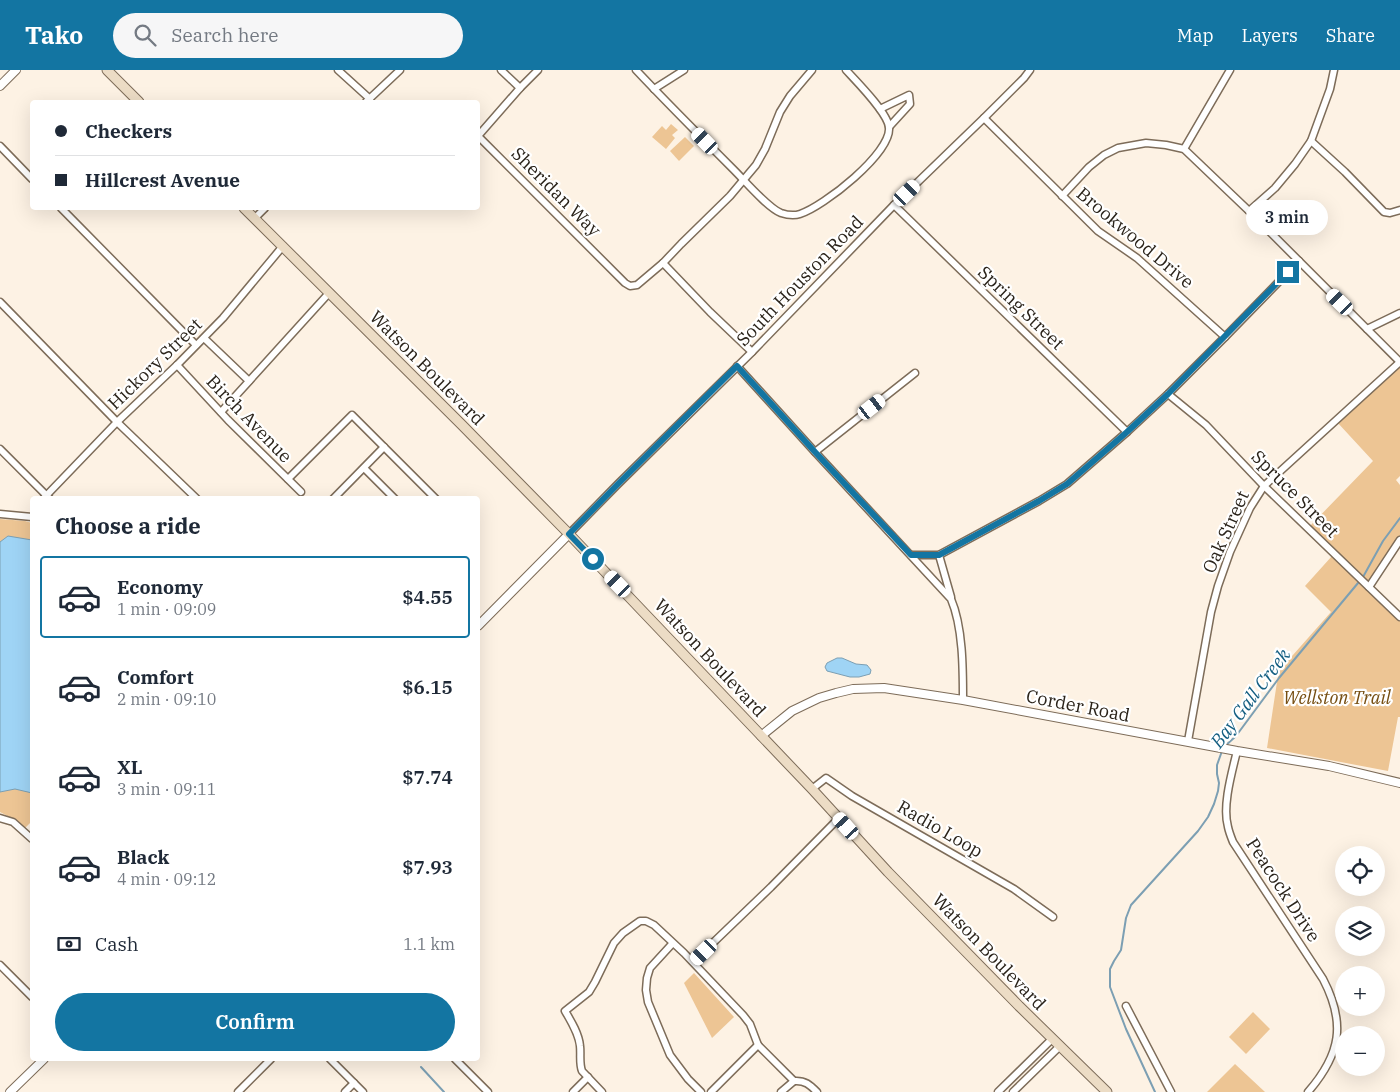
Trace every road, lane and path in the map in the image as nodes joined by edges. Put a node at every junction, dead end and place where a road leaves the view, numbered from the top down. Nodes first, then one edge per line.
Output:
1 (16, 70) edge
2 (106, 70) edge
3 (338, 70) edge
4 (400, 70) edge
5 (501, 70) edge
6 (538, 70) edge
7 (636, 70) edge
8 (684, 70) edge
9 (812, 70) edge
10 (846, 70) edge
11 (1030, 70) edge
12 (1230, 70) edge
13 (1334, 70) edge
14 (0, 86) edge
15 (520, 88) junction
16 (654, 89) junction
17 (137, 100) edge
18 (367, 100) edge
19 (369, 100) edge
20 (880, 109) junction
21 (984, 118) junction
22 (889, 127) junction
23 (480, 134) edge
24 (480, 138) edge
25 (1311, 141) junction
26 (0, 146) edge
27 (1184, 150) junction
28 (30, 177) edge
29 (744, 180) junction
30 (1062, 196) junction
31 (894, 205) junction
32 (63, 210) edge
33 (246, 210) edge
34 (263, 210) edge
35 (1400, 210) edge
36 (1249, 211) junction
37 (255, 218) junction
38 (283, 246) junction
39 (1298, 261) junction
40 (663, 264) junction
41 (329, 293) junction
42 (0, 302) edge
43 (1400, 313) edge
44 (1367, 329) junction
45 (1226, 337) junction
46 (204, 338) junction
47 (196, 345) junction
48 (752, 352) junction
49 (1400, 362) edge
50 (177, 365) junction
51 (737, 366) junction
52 (915, 373) dead end
53 (249, 381) junction
54 (1168, 394) junction
55 (221, 412) junction
56 (117, 422) junction
57 (1127, 432) junction
58 (384, 447) junction
59 (0, 449) edge
60 (815, 452) junction
61 (364, 468) junction
62 (288, 479) junction
63 (1264, 486) junction
64 (301, 492) dead end
65 (44, 496) edge
66 (48, 496) edge
67 (194, 496) edge
68 (336, 496) edge
69 (392, 496) edge
70 (433, 496) edge
71 (0, 514) edge
72 (29, 517) edge
73 (569, 534) junction
74 (1400, 540) edge
75 (911, 555) junction
76 (939, 555) junction
77 (1368, 586) junction
78 (951, 599) junction
79 (1400, 617) edge
80 (480, 622) edge
81 (963, 700) junction
82 (761, 736) junction
83 (1188, 742) junction
84 (1237, 751) junction
85 (1400, 783) edge
86 (812, 789) junction
87 (0, 818) edge
88 (839, 818) junction
89 (30, 837) edge
90 (1053, 917) dead end
91 (672, 944) junction
92 (693, 962) junction
93 (0, 964) edge
94 (30, 995) edge
95 (1126, 1006) dead end
96 (1052, 1039) junction
97 (758, 1045) junction
98 (1060, 1046) junction
99 (42, 1061) edge
100 (269, 1061) edge
101 (332, 1061) edge
102 (457, 1061) edge
103 (588, 1077) junction
104 (794, 1081) junction
105 (354, 1083) junction
106 (10, 1092) edge
107 (238, 1092) edge
108 (345, 1092) edge
109 (363, 1092) edge
110 (488, 1092) edge
111 (573, 1092) edge
112 (602, 1092) edge
113 (702, 1092) edge
114 (711, 1092) edge
115 (781, 1092) edge
116 (817, 1092) edge
117 (998, 1092) edge
118 (1013, 1092) edge
119 (1107, 1092) edge
120 (1170, 1092) edge
121 (1308, 1092) edge

1 - 14 street
2 - 17 main road
3 - 18 street
4 - 19 street
5 - 15 street
6 - 15 street
7 - 16 street
8 - 16 street
9 - 29 street, Sheridan Way
10 - 20 street
11 - 21 street, South Houston Road
12 - 27 street
13 - 25 street
15 - 23 street, Sheridan Way
16 - 29 street
20 - 22 street
20 - 22 street
21 - 30 street, Brookwood Drive
21 - 31 street, South Houston Road
22 - 29 street
24 - 40 street, Sheridan Way
25 - 35 street
25 - 36 street
26 - 28 street
27 - 30 street
27 - 36 street
29 - 40 street, Sheridan Way
30 - 45 street, Brookwood Drive
31 - 48 street, South Houston Road
31 - 57 street, Spring Street
32 - 47 street
33 - 37 main road, Watson Boulevard
34 - 37 street
36 - 39 street
37 - 38 main road, Watson Boulevard
38 - 41 main road, Watson Boulevard
38 - 46 street, Hickory Street
39 - 44 street
39 - 45 street
40 - 48 street
41 - 53 street
41 - 73 main road, Watson Boulevard
42 - 56 street
43 - 44 street
44 - 49 street
45 - 54 street
46 - 47 street, Hickory Street
46 - 53 street
47 - 50 street, Hickory Street
48 - 51 street, South Houston Road
49 - 63 street, Oak Street
50 - 55 street, Birch Avenue
50 - 56 street, Hickory Street
51 - 60 street
51 - 73 street, South Houston Road
52 - 60 street
53 - 55 street
54 - 57 street
54 - 63 street, Spruce Street
55 - 62 street, Birch Avenue
56 - 66 street, Hickory Street
56 - 67 street
57 - 76 street
58 - 61 street
58 - 62 street
58 - 70 street
59 - 65 street
60 - 75 street
61 - 68 street
61 - 69 street
62 - 64 street, Birch Avenue
63 - 77 street, Spruce Street
63 - 83 street, Oak Street
71 - 72 street
73 - 80 street
73 - 82 main road, Watson Boulevard
74 - 77 street
75 - 76 street
75 - 78 street
76 - 78 street
77 - 79 street, Spruce Street
78 - 81 street
81 - 82 street, Corder Road
81 - 83 street, Corder Road
82 - 86 main road, Watson Boulevard
83 - 84 street, Corder Road
84 - 85 street, Corder Road
84 - 121 street, Peacock Drive
86 - 88 main road, Watson Boulevard
86 - 90 street, Radio Loop
87 - 89 street
88 - 92 street
88 - 96 main road, Watson Boulevard
91 - 92 street
91 - 103 street
91 - 113 street
92 - 97 street
93 - 94 street
95 - 120 street
96 - 98 main road, Watson Boulevard
96 - 117 street
97 - 104 street
97 - 114 street
98 - 118 street
98 - 119 main road, Watson Boulevard
99 - 106 street
100 - 107 street
101 - 105 street
102 - 110 street
103 - 111 street
103 - 112 street
104 - 115 street
104 - 116 street
105 - 108 street
105 - 109 street

